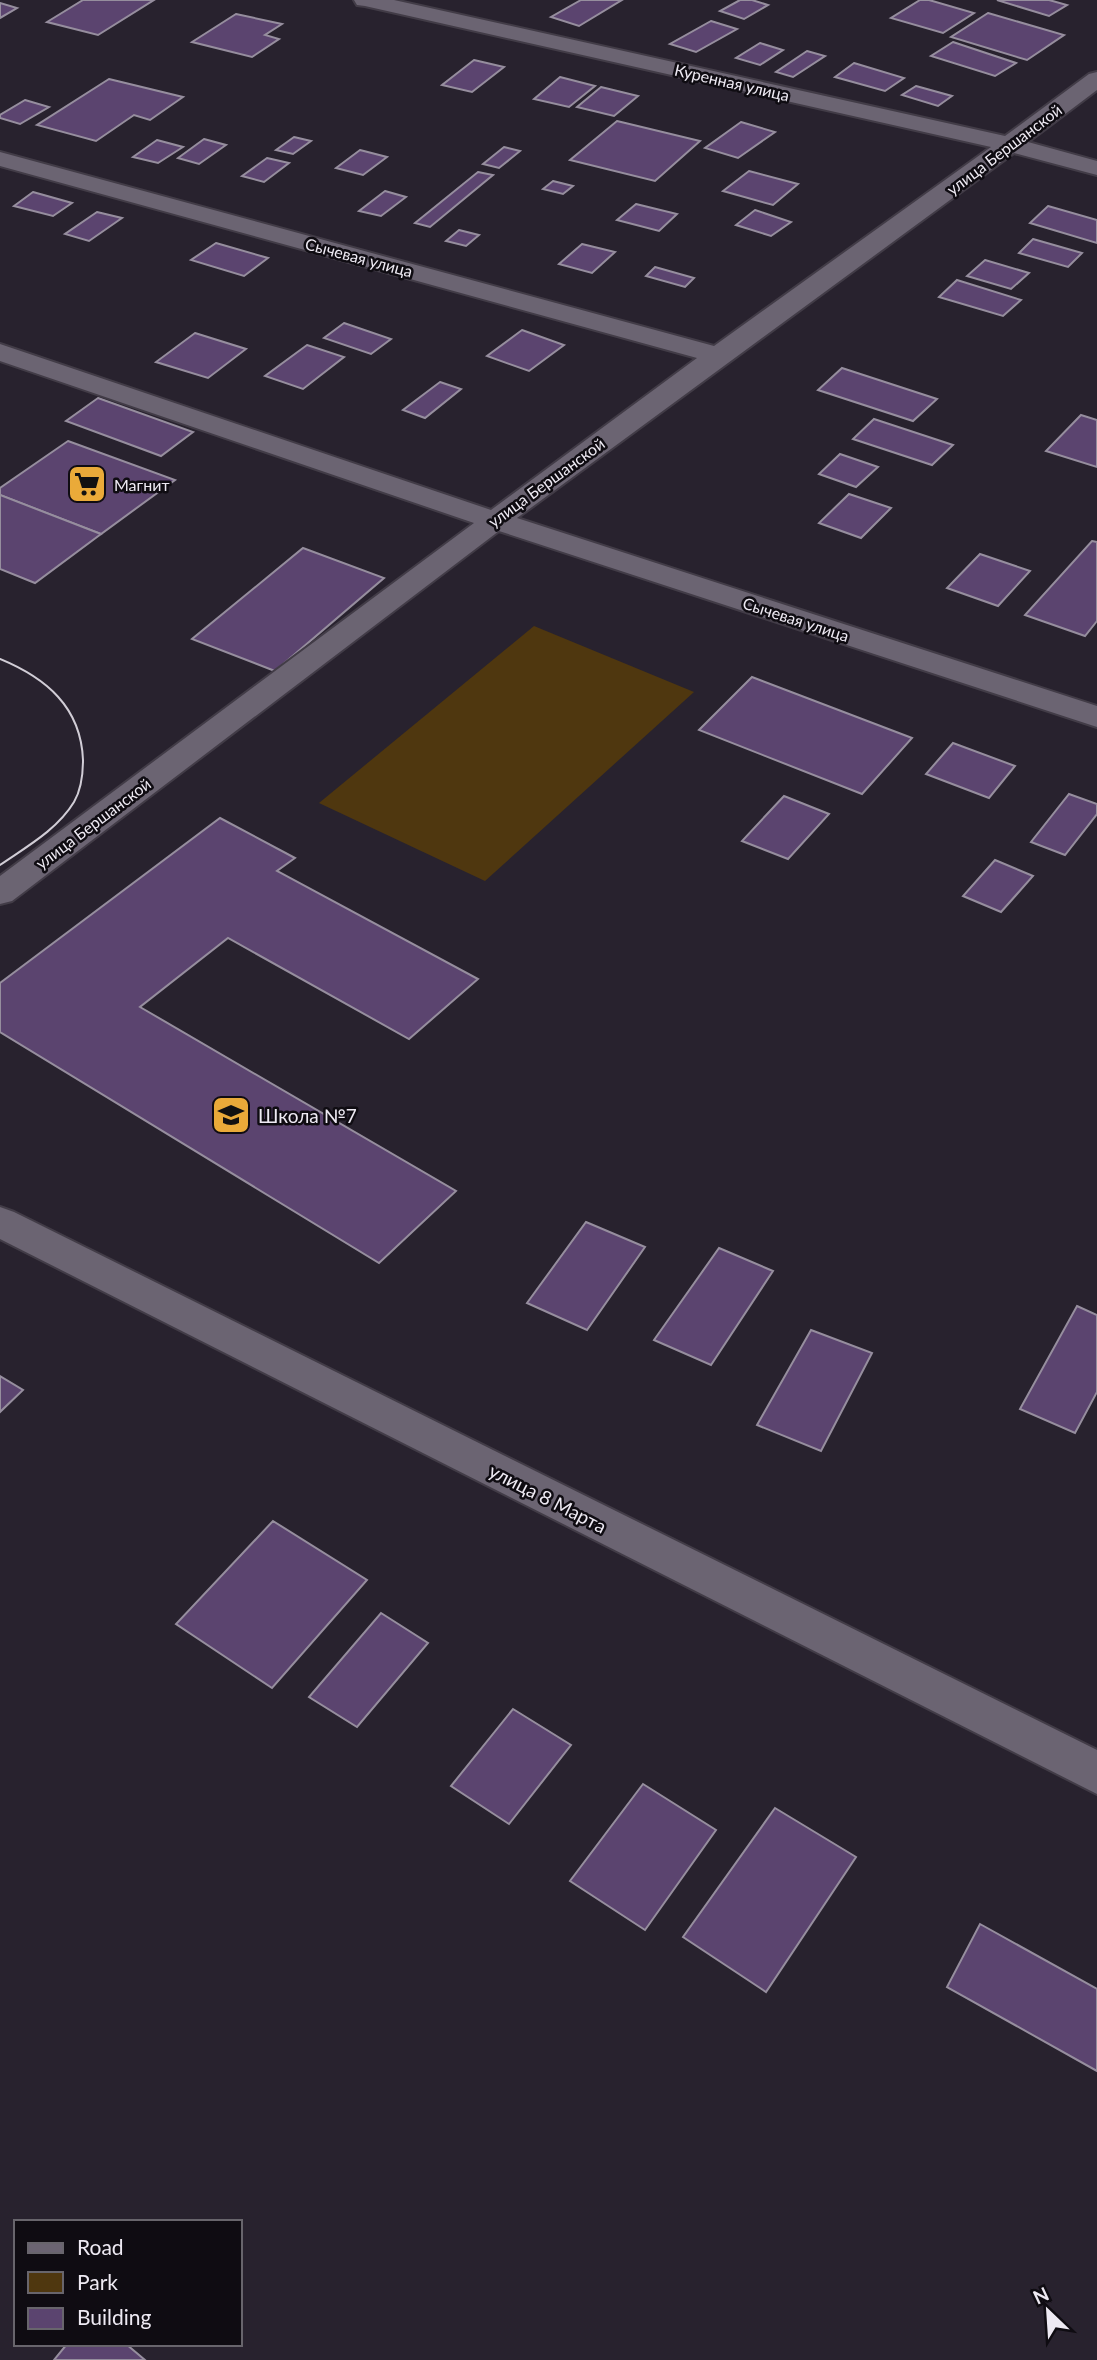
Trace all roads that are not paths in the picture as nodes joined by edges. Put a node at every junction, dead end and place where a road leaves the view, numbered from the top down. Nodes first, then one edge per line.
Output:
1 (365, 0) edge
2 (1097, 79) edge
3 (1012, 145) junction
4 (0, 159) edge
5 (1097, 168) edge
6 (0, 352) edge
7 (718, 355) junction
8 (494, 520) junction
9 (1097, 718) edge
10 (0, 893) edge
11 (0, 1222) edge
12 (1097, 1773) edge

1 - 3 street, Куренная улица
2 - 3 street, улица Бершанской
3 - 5 street, Куренная улица
3 - 7 street, улица Бершанской
4 - 7 street, Сычевая улица
6 - 8 street, Сычевая улица
7 - 8 street, улица Бершанской
8 - 9 street, Сычевая улица
8 - 10 street, улица Бершанской
11 - 12 street, улица 8 Марта

